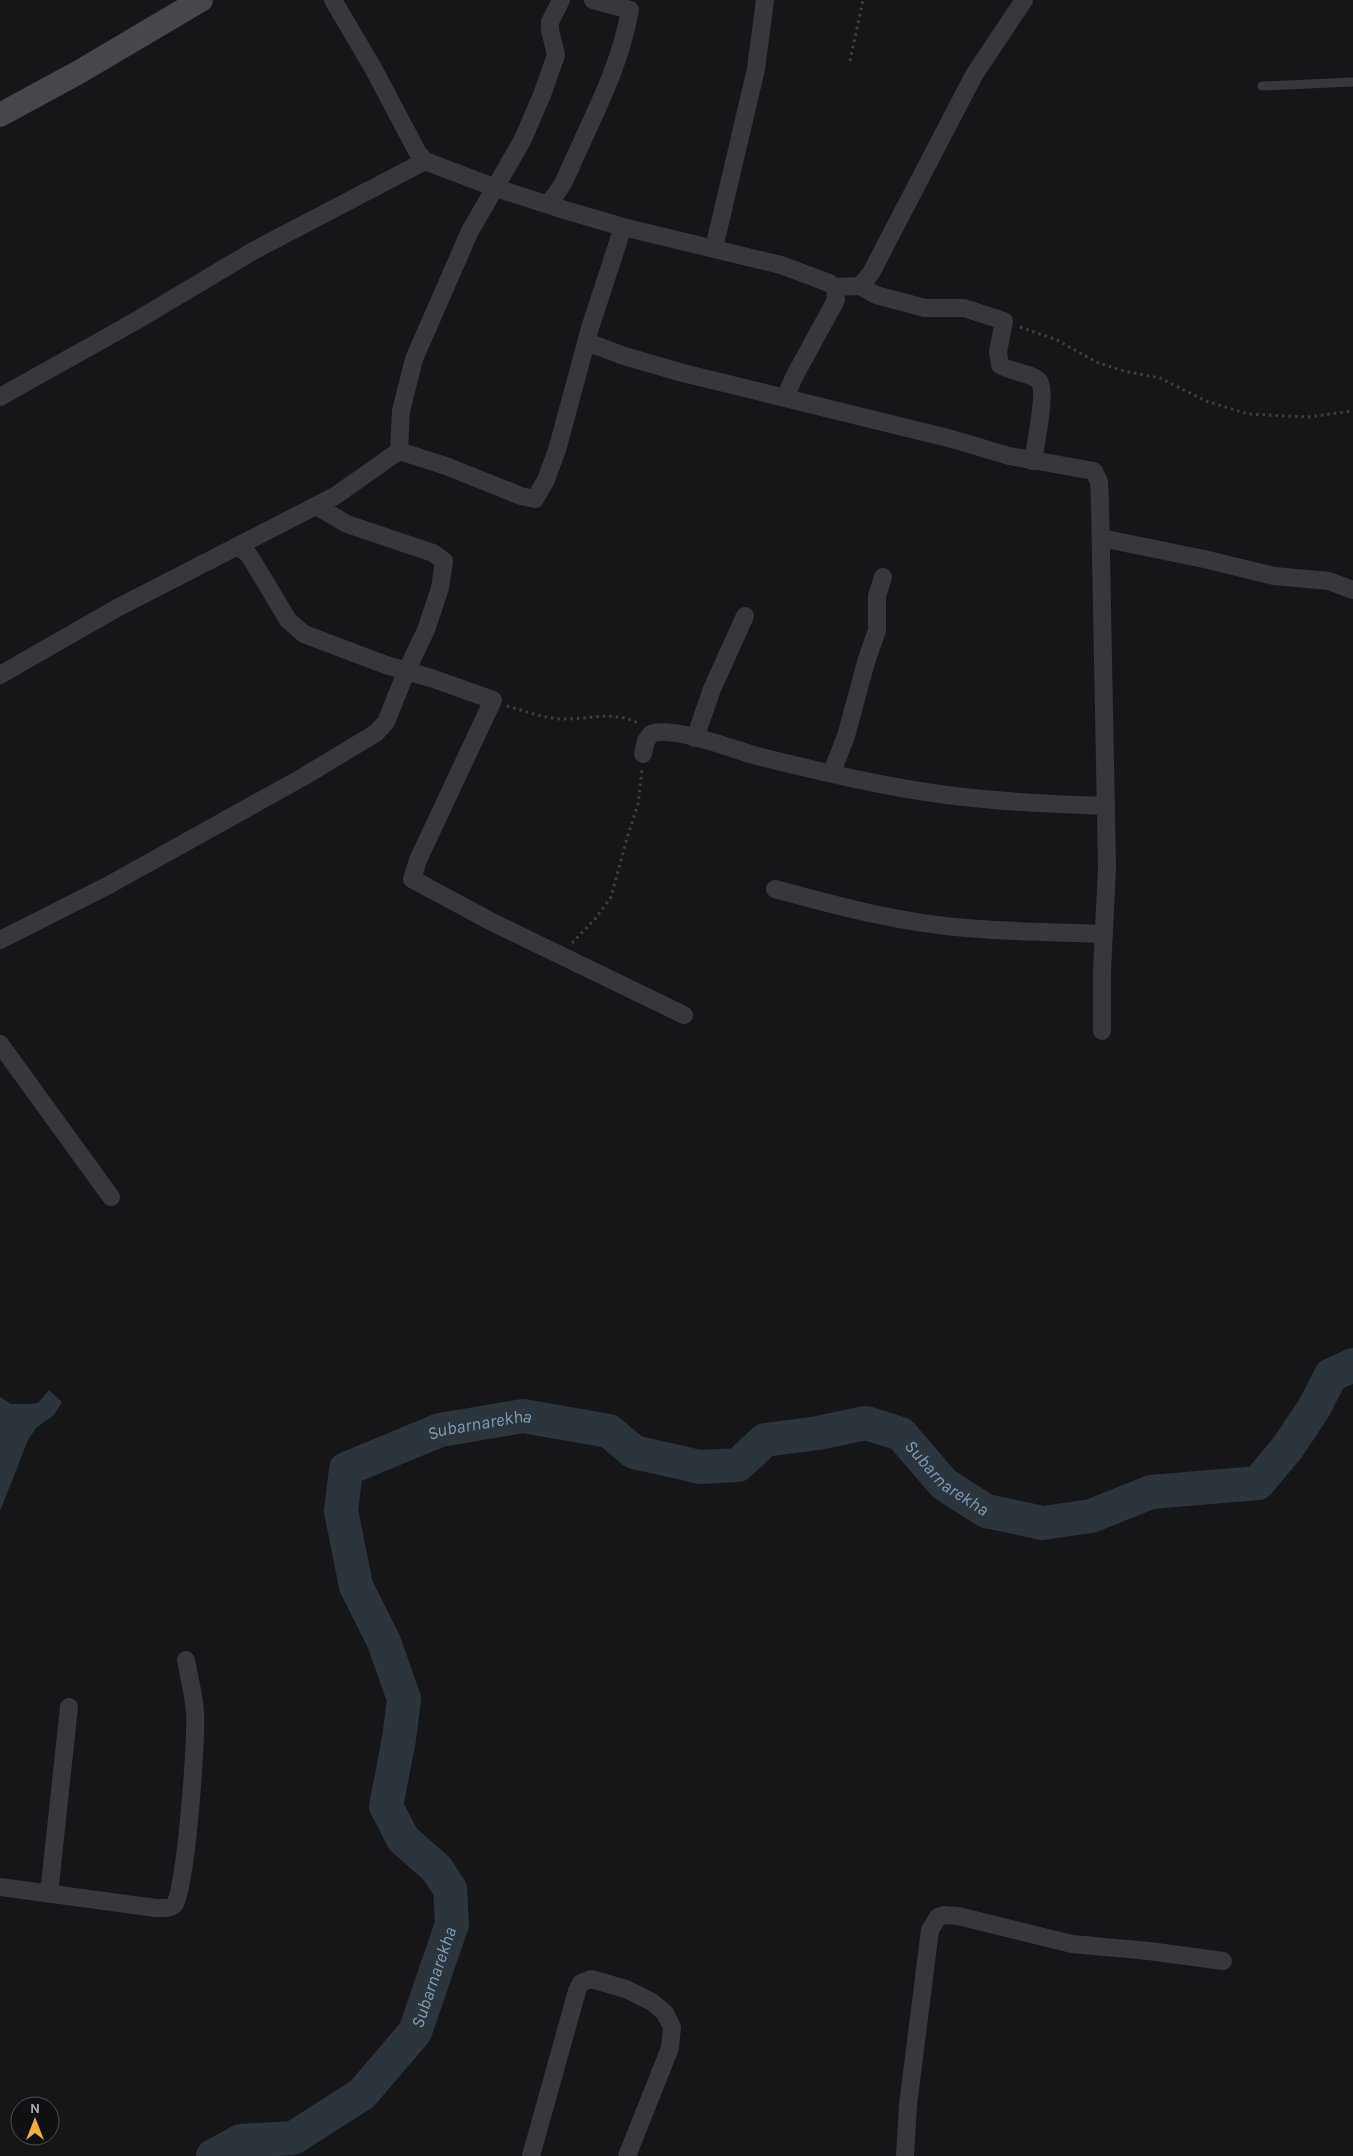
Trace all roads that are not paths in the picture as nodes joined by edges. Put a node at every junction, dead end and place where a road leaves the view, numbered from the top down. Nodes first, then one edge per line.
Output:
1 (201, 0) edge
2 (333, 0) edge
3 (561, 0) edge
4 (593, 0) edge
5 (766, 0) edge
6 (1024, 0) edge
7 (1353, 82) edge
8 (1262, 86) dead end
9 (5, 108) edge
10 (425, 161) junction
11 (496, 188) junction
12 (547, 204) junction
13 (623, 227) junction
14 (714, 248) junction
15 (860, 286) junction
16 (835, 287) junction
17 (587, 342) junction
18 (0, 397) edge
19 (785, 398) junction
20 (399, 451) junction
21 (1033, 461) junction
22 (316, 506) junction
23 (1101, 538) junction
24 (238, 546) junction
25 (882, 577) dead end
26 (1353, 590) edge
27 (745, 616) dead end
28 (406, 672) junction
29 (0, 675) edge
30 (695, 738) junction
31 (643, 754) road end
32 (832, 772) junction
33 (1106, 806) junction
34 (775, 889) dead end
35 (1104, 934) junction
36 (0, 940) edge
37 (684, 1015) dead end
38 (1102, 1030) dead end
39 (0, 1044) edge
40 (111, 1197) dead end
41 (186, 1660) dead end
42 (69, 1707) dead end
43 (0, 1887) edge
44 (49, 1894) junction
45 (1223, 1962) dead end
46 (531, 2156) edge
47 (627, 2156) edge
48 (905, 2156) edge

1 - 9 street
2 - 10 street
3 - 11 street
4 - 12 street
5 - 14 street
6 - 15 street
7 - 8 lane
10 - 11 street
10 - 18 street
11 - 12 street
11 - 20 street
12 - 13 street
13 - 14 street
13 - 17 street
14 - 16 street
15 - 16 street
15 - 21 street
16 - 19 street
17 - 19 street
17 - 20 street
19 - 21 street
20 - 22 street
21 - 23 street
22 - 24 street
22 - 28 street
23 - 26 street
23 - 33 street
24 - 28 street
24 - 29 street
25 - 32 street
27 - 30 street
28 - 36 street
28 - 37 street
30 - 31 street
30 - 32 street
32 - 33 street
33 - 35 street
34 - 35 street
35 - 38 street
39 - 40 street
41 - 44 street
42 - 44 street
43 - 44 street
45 - 48 street
46 - 47 street

